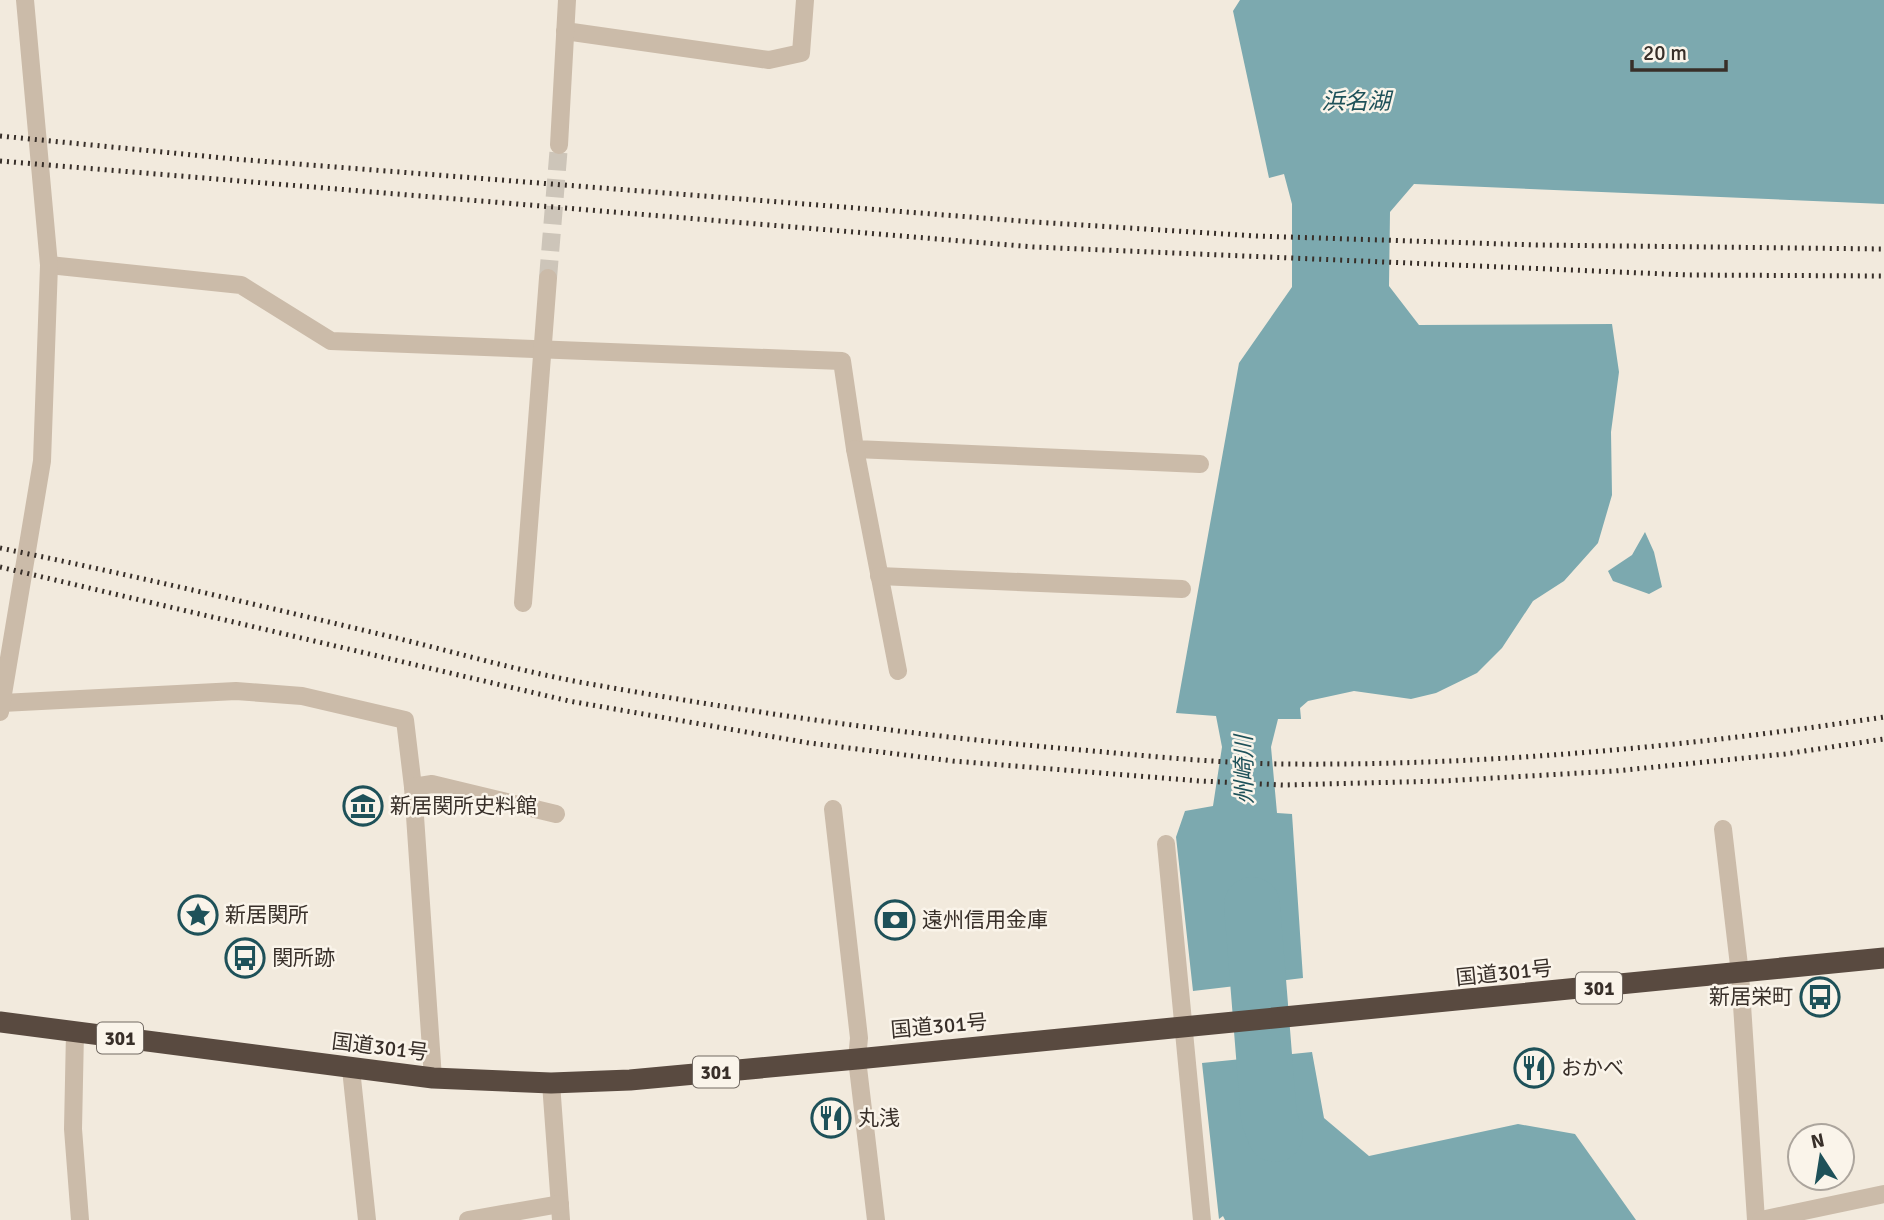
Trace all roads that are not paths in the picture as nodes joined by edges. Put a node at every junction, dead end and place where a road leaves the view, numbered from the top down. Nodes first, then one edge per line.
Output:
1 (25, 0) edge
2 (567, 0) edge
3 (805, 0) edge
4 (565, 31) junction
5 (559, 145) tunnel mouth
6 (49, 265) junction
7 (548, 278) tunnel mouth
8 (541, 351) junction
9 (855, 449) junction
10 (1200, 464) dead end
11 (879, 576) junction
12 (1182, 589) dead end
13 (523, 603) dead end
14 (898, 671) dead end
15 (1, 707) edge
16 (413, 787) junction
17 (833, 809) dead end
18 (556, 814) dead end
19 (1723, 829) dead end
20 (1166, 844) dead end
21 (1884, 958) edge
22 (1740, 974) junction
23 (0, 1022) edge
24 (1187, 1028) junction
25 (75, 1032) junction
26 (858, 1059) junction
27 (351, 1069) junction
28 (433, 1078) junction
29 (551, 1083) junction
30 (1884, 1194) edge
31 (561, 1212) edge
32 (80, 1220) edge
33 (367, 1220) edge
34 (468, 1220) edge
35 (876, 1220) edge
36 (1202, 1220) edge
37 (1759, 1220) edge

1 - 6 street
2 - 4 street
3 - 4 street
4 - 5 street
6 - 8 street
6 - 15 street
7 - 8 street
8 - 9 street
8 - 13 street
9 - 10 street
9 - 11 street
11 - 12 street
11 - 14 street
15 - 16 street
16 - 18 street
16 - 28 street
17 - 26 street
19 - 22 street
20 - 24 street
21 - 22 highway, 国道301号 / 301
22 - 24 highway, 国道301号 / 301
22 - 37 street
23 - 25 highway, 国道301号 / 301
24 - 26 highway, 国道301号 / 301
24 - 36 street
25 - 27 highway, 国道301号 / 301
25 - 32 street
26 - 29 highway, 国道301号 / 301
26 - 35 street
27 - 28 highway, 国道301号 / 301
27 - 33 street
28 - 29 highway, 国道301号 / 301
29 - 31 street
30 - 37 street
31 - 34 street

